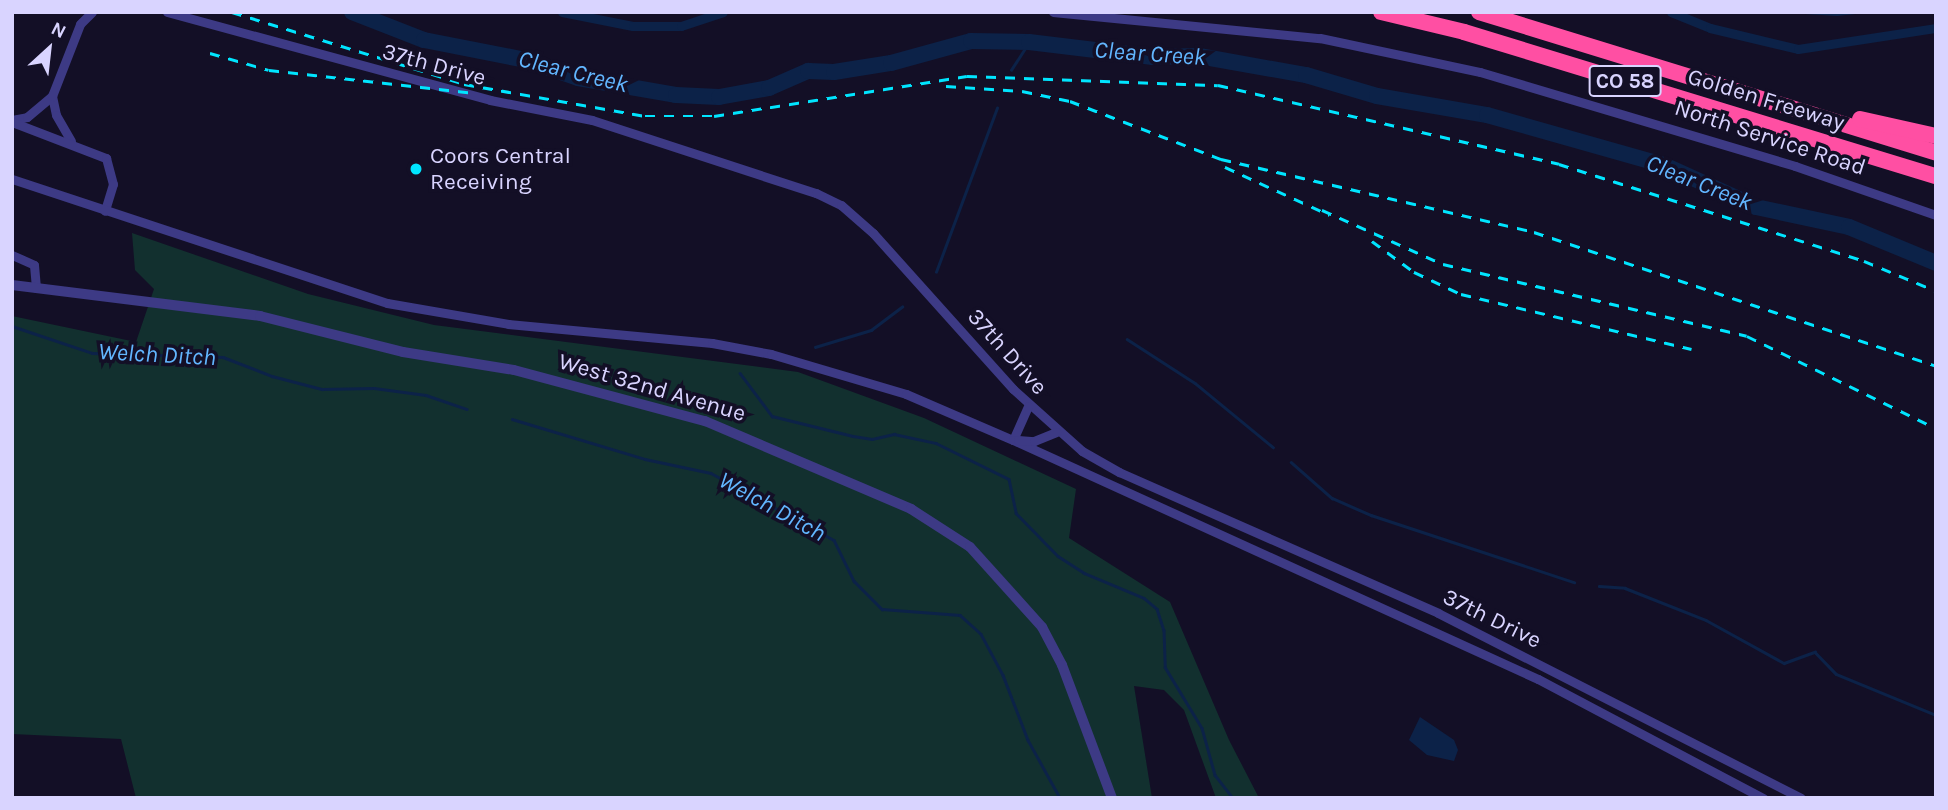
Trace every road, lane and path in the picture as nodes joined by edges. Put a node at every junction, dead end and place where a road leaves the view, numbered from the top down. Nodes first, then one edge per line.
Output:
1 (92, 12) edge
2 (167, 12) edge
3 (1053, 12) edge
4 (1381, 12) edge
5 (1479, 12) edge
6 (1725, 86) junction
7 (52, 96) junction
8 (12, 121) edge
9 (1936, 136) edge
10 (71, 141) junction
11 (1936, 153) edge
12 (1936, 178) edge
13 (12, 180) edge
14 (105, 211) junction
15 (1936, 215) edge
16 (12, 255) edge
17 (12, 285) edge
18 (36, 288) junction
19 (1028, 406) junction
20 (1056, 432) junction
21 (1013, 440) junction
22 (1112, 798) edge
23 (1763, 798) edge
24 (1801, 798) edge

1 - 7 street
2 - 19 street, 37th Drive
3 - 15 street, North Service Road
4 - 12 highway, Golden Freeway / CO 58
5 - 6 highway, Golden Freeway / CO 58
6 - 9 highway
6 - 11 highway, Golden Freeway / CO 58
7 - 8 street
7 - 10 street
8 - 10 street
10 - 14 street
13 - 14 street
14 - 21 street
16 - 18 street
17 - 18 street, West 32nd Avenue
18 - 22 street, West 32nd Avenue
19 - 20 street, 37th Drive
19 - 21 street
20 - 21 street
20 - 24 street, 37th Drive
21 - 23 street

